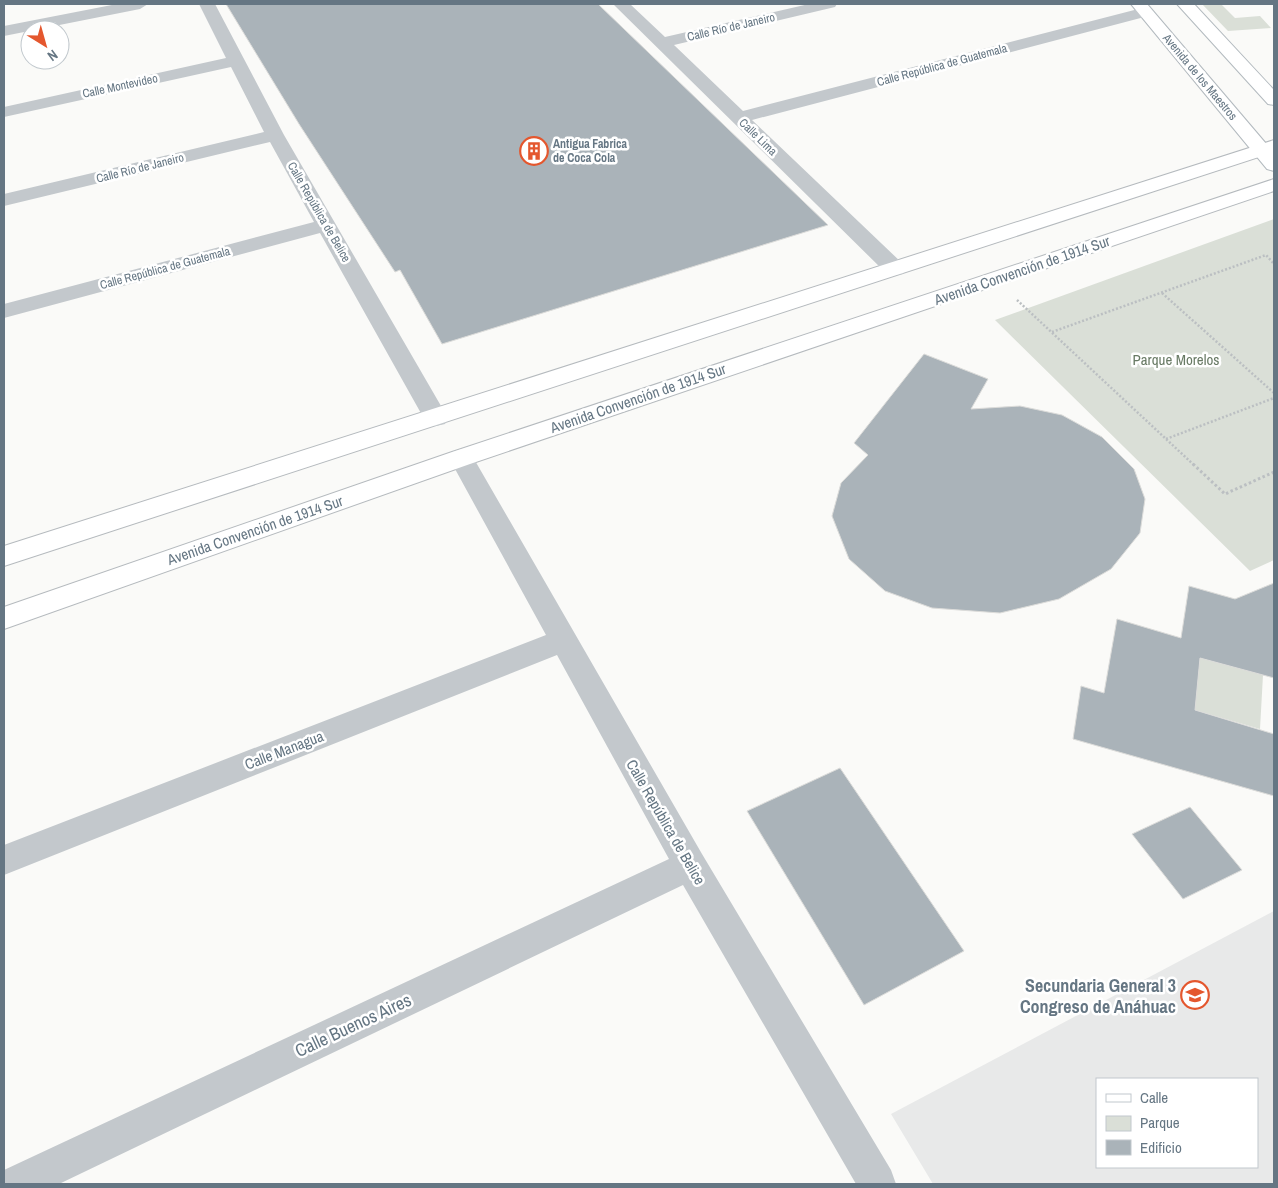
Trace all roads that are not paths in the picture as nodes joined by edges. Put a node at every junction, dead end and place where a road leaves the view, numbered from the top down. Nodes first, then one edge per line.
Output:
1 (140, 4) edge
2 (207, 4) edge
3 (621, 4) edge
4 (829, 4) edge
5 (1184, 4) edge
6 (1142, 8) edge
7 (4, 31) edge
8 (662, 43) junction
9 (236, 61) junction
10 (1274, 100) edge
11 (4, 112) edge
12 (739, 118) junction
13 (275, 135) junction
14 (1270, 154) edge
15 (1274, 185) edge
16 (4, 200) edge
17 (327, 224) junction
18 (895, 269) junction
19 (4, 311) edge
20 (436, 418) junction
21 (460, 458) junction
22 (4, 556) edge
23 (4, 618) edge
24 (564, 640) junction
25 (4, 860) edge
26 (690, 865) junction
27 (870, 1182) edge
28 (17, 1184) edge

1 - 7 street
2 - 9 street, Calle República de Belice
3 - 8 street, Calle Lima
4 - 8 street, Calle Río de Janeiro
5 - 10 main road
6 - 12 street, Calle República de Guatemala
6 - 14 main road, Avenida de los Maestros
8 - 12 street, Calle Lima
9 - 11 street, Calle Montevideo
9 - 13 street, Calle República de Belice
12 - 18 street, Calle Lima
13 - 16 street, Calle Río de Janeiro
13 - 17 street, Calle República de Belice
14 - 18 main road
15 - 21 main road, Avenida Convención de 1914 Sur
17 - 19 street, Calle República de Guatemala
17 - 20 street, Calle República de Belice
18 - 20 main road
20 - 22 main road
21 - 23 main road, Avenida Convención de 1914 Sur
21 - 24 street, Calle República de Belice
24 - 25 street, Calle Managua
24 - 26 street, Calle República de Belice
26 - 27 street, Calle República de Belice
26 - 28 street, Calle Buenos Aires

